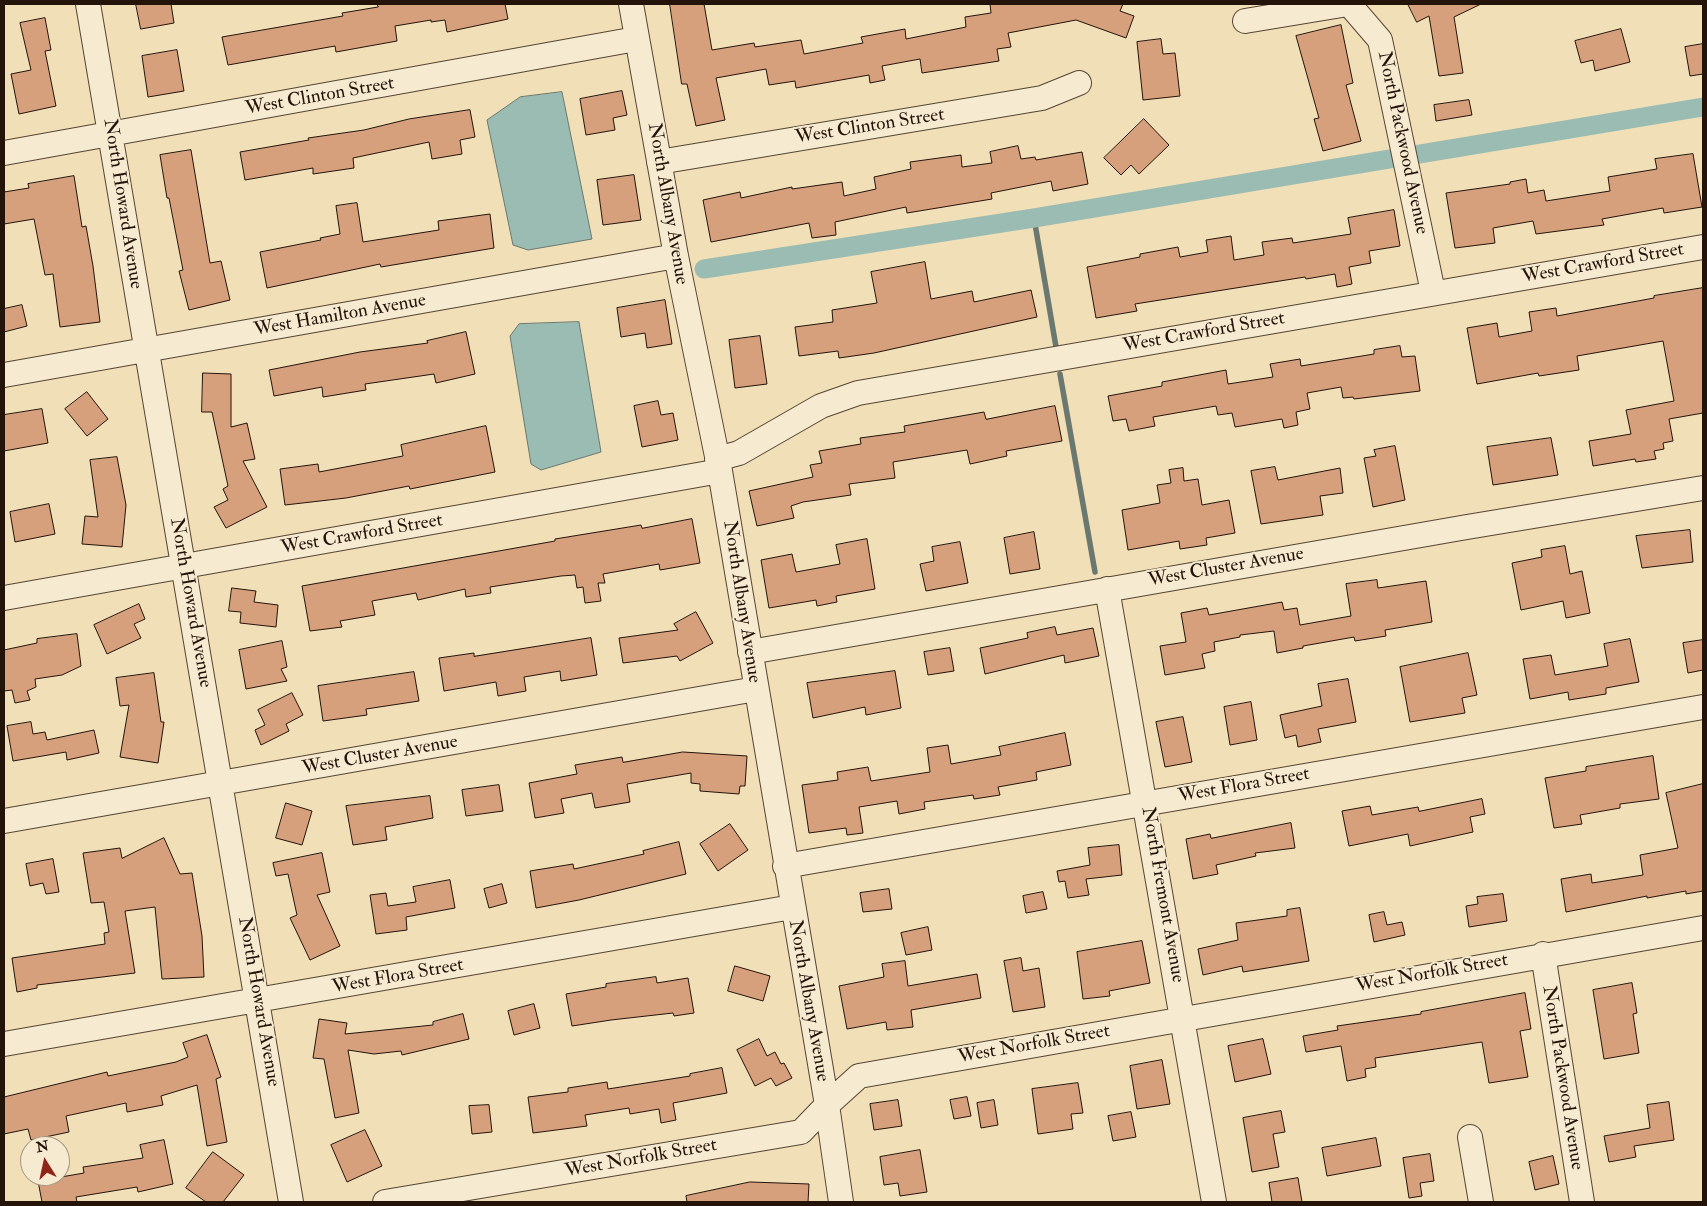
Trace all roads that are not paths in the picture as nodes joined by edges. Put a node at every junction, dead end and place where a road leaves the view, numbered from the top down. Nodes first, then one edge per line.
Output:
1 (88, 4) edge
2 (631, 4) edge
3 (1348, 4) edge
4 (1245, 21) dead end
5 (636, 39) junction
6 (1079, 84) dead end
7 (111, 135) junction
8 (4, 153) edge
9 (659, 162) junction
10 (1703, 247) edge
11 (676, 256) junction
12 (1433, 292) junction
13 (147, 351) junction
14 (4, 375) edge
15 (718, 465) junction
16 (1703, 488) edge
17 (184, 567) junction
18 (1107, 589) junction
19 (4, 598) edge
20 (750, 652) junction
21 (756, 690) junction
22 (1703, 708) edge
23 (221, 784) junction
24 (1145, 803) junction
25 (4, 821) edge
26 (785, 866) junction
27 (792, 907) junction
28 (1703, 928) edge
29 (1543, 954) junction
30 (258, 1001) junction
31 (1184, 1019) junction
32 (4, 1044) edge
33 (826, 1104) junction
34 (1470, 1137) dead end
35 (291, 1202) edge
36 (385, 1202) edge
37 (841, 1202) edge
38 (1214, 1202) edge
39 (1481, 1202) edge
40 (1582, 1202) edge

1 - 7 street, North Howard Avenue
2 - 5 street, North Albany Avenue
3 - 4 street, North Packwood Avenue
3 - 12 street, North Packwood Avenue
5 - 7 street, West Clinton Street
5 - 9 street, North Albany Avenue
6 - 9 street, West Clinton Street
7 - 8 street, West Clinton Street
7 - 13 street, North Howard Avenue
9 - 11 street, North Albany Avenue
10 - 12 street, West Crawford Street
11 - 13 street, West Hamilton Avenue
11 - 15 street, North Albany Avenue
12 - 15 street, West Crawford Street
13 - 14 street, West Hamilton Avenue
13 - 17 street, North Howard Avenue
15 - 17 street, West Crawford Street
15 - 20 street, North Albany Avenue
16 - 18 street, West Cluster Avenue
17 - 19 street, West Crawford Street
17 - 23 street, North Howard Avenue
18 - 20 street, West Cluster Avenue
18 - 24 street, North Fremont Avenue
20 - 21 street, North Albany Avenue
21 - 23 street, West Cluster Avenue
21 - 26 street, North Albany Avenue
22 - 24 street, West Flora Street
23 - 25 street, West Cluster Avenue
23 - 30 street, North Howard Avenue
24 - 26 street, West Flora Street
24 - 31 street, North Fremont Avenue
26 - 27 street, North Albany Avenue
27 - 30 street, West Flora Street
27 - 33 street, North Albany Avenue
28 - 29 street, West Norfolk Street
29 - 31 street, West Norfolk Street
29 - 40 street, North Packwood Avenue
30 - 32 street, West Flora Street
30 - 35 street, North Howard Avenue
31 - 33 street, West Norfolk Street
31 - 38 street, North Fremont Avenue
33 - 36 street, West Norfolk Street
33 - 37 street, North Albany Avenue
34 - 39 street

